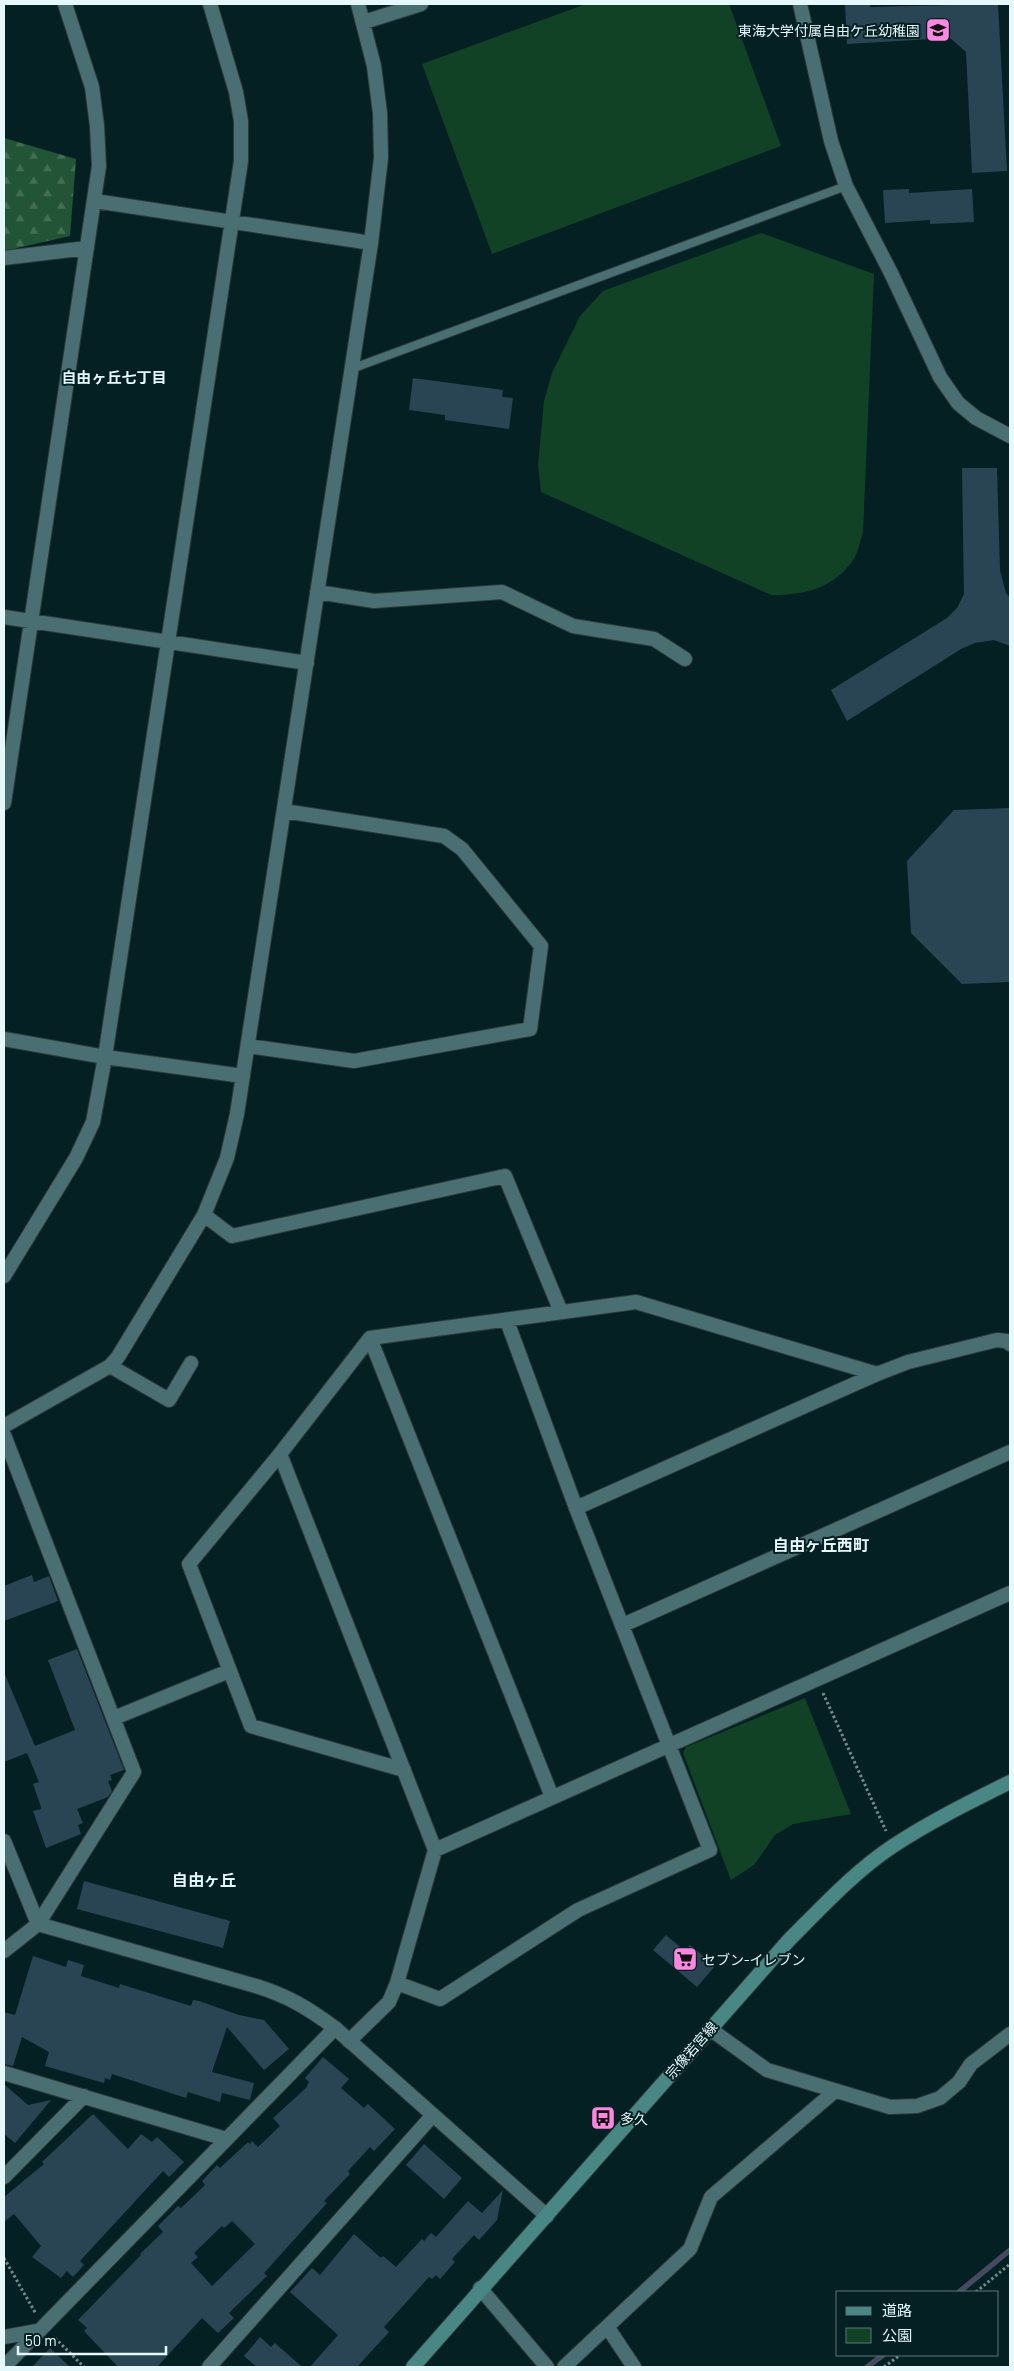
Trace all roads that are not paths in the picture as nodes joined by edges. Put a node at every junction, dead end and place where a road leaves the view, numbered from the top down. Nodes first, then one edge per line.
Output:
1 (65, 4) edge
2 (210, 4) edge
3 (358, 4) edge
4 (421, 4) edge
5 (803, 7) edge
6 (364, 22) junction
7 (846, 186) junction
8 (95, 202) junction
9 (233, 224) junction
10 (371, 243) junction
11 (87, 248) junction
12 (4, 258) edge
13 (351, 369) junction
14 (1010, 436) edge
15 (317, 592) junction
16 (4, 617) edge
17 (32, 621) junction
18 (168, 643) junction
19 (685, 659) dead end
20 (307, 663) junction
21 (4, 803) edge
22 (284, 811) junction
23 (4, 1039) edge
24 (248, 1046) junction
25 (105, 1057) junction
26 (244, 1076) junction
27 (204, 1215) junction
28 (4, 1276) edge
29 (561, 1312) junction
30 (507, 1321) junction
31 (370, 1338) junction
32 (1008, 1342) edge
33 (192, 1363) dead end
34 (110, 1366) junction
35 (877, 1374) junction
36 (4, 1426) edge
37 (4, 1435) edge
38 (1010, 1452) edge
39 (280, 1454) junction
40 (576, 1508) junction
41 (1010, 1593) edge
42 (623, 1625) junction
43 (229, 1671) junction
44 (114, 1718) junction
45 (671, 1746) junction
46 (404, 1770) junction
47 (1010, 1782) edge
48 (552, 1797) junction
49 (4, 1841) edge
50 (435, 1850) junction
51 (38, 1924) junction
52 (4, 1951) edge
53 (397, 1983) junction
54 (335, 2028) junction
55 (710, 2029) junction
56 (1010, 2034) edge
57 (349, 2042) junction
58 (4, 2072) edge
59 (835, 2091) junction
60 (84, 2096) junction
61 (433, 2115) junction
62 (226, 2139) junction
63 (4, 2177) edge
64 (547, 2216) junction
65 (480, 2288) junction
66 (608, 2328) junction
67 (37, 2331) junction
68 (4, 2337) edge
69 (4, 2367) edge
70 (209, 2367) edge
71 (413, 2367) edge
72 (547, 2367) edge
73 (564, 2367) edge
74 (634, 2367) edge

1 - 8 street
2 - 9 street
3 - 6 street
4 - 6 street
5 - 7 street
6 - 10 street
7 - 13 lane
7 - 14 street
8 - 9 street
8 - 11 street
9 - 10 street
9 - 18 street
10 - 13 street
11 - 12 street
11 - 17 street
13 - 15 street
15 - 19 street
15 - 20 street
16 - 17 street
17 - 18 street
17 - 21 street
18 - 20 street
18 - 25 street
20 - 22 street
22 - 24 street
22 - 24 street
23 - 25 street
24 - 26 street
25 - 26 street
25 - 28 street
26 - 27 street
27 - 29 street
27 - 34 street
29 - 30 street
29 - 35 street
30 - 31 street
30 - 40 street
31 - 39 street
31 - 48 street
32 - 35 street
33 - 34 street
34 - 36 street
35 - 40 street
37 - 44 street
38 - 42 street
39 - 43 street
39 - 46 street
40 - 42 street
41 - 45 street
42 - 45 street
43 - 44 street
43 - 46 street
44 - 51 street
45 - 48 street
45 - 53 street
46 - 50 street
47 - 55 main road, 宗像若宮線
48 - 50 street
49 - 51 street
50 - 53 street
51 - 52 street
51 - 54 street
53 - 57 street
54 - 57 street
54 - 62 street
55 - 59 street
55 - 64 main road, 宗像若宮線
56 - 59 street
57 - 61 street
58 - 60 street
59 - 66 street
60 - 62 street
60 - 63 street
61 - 64 street
61 - 70 street
62 - 67 street
64 - 65 main road, 宗像若宮線
65 - 71 main road, 宗像若宮線
65 - 72 street
66 - 73 street
66 - 74 street
67 - 68 street
67 - 69 street

